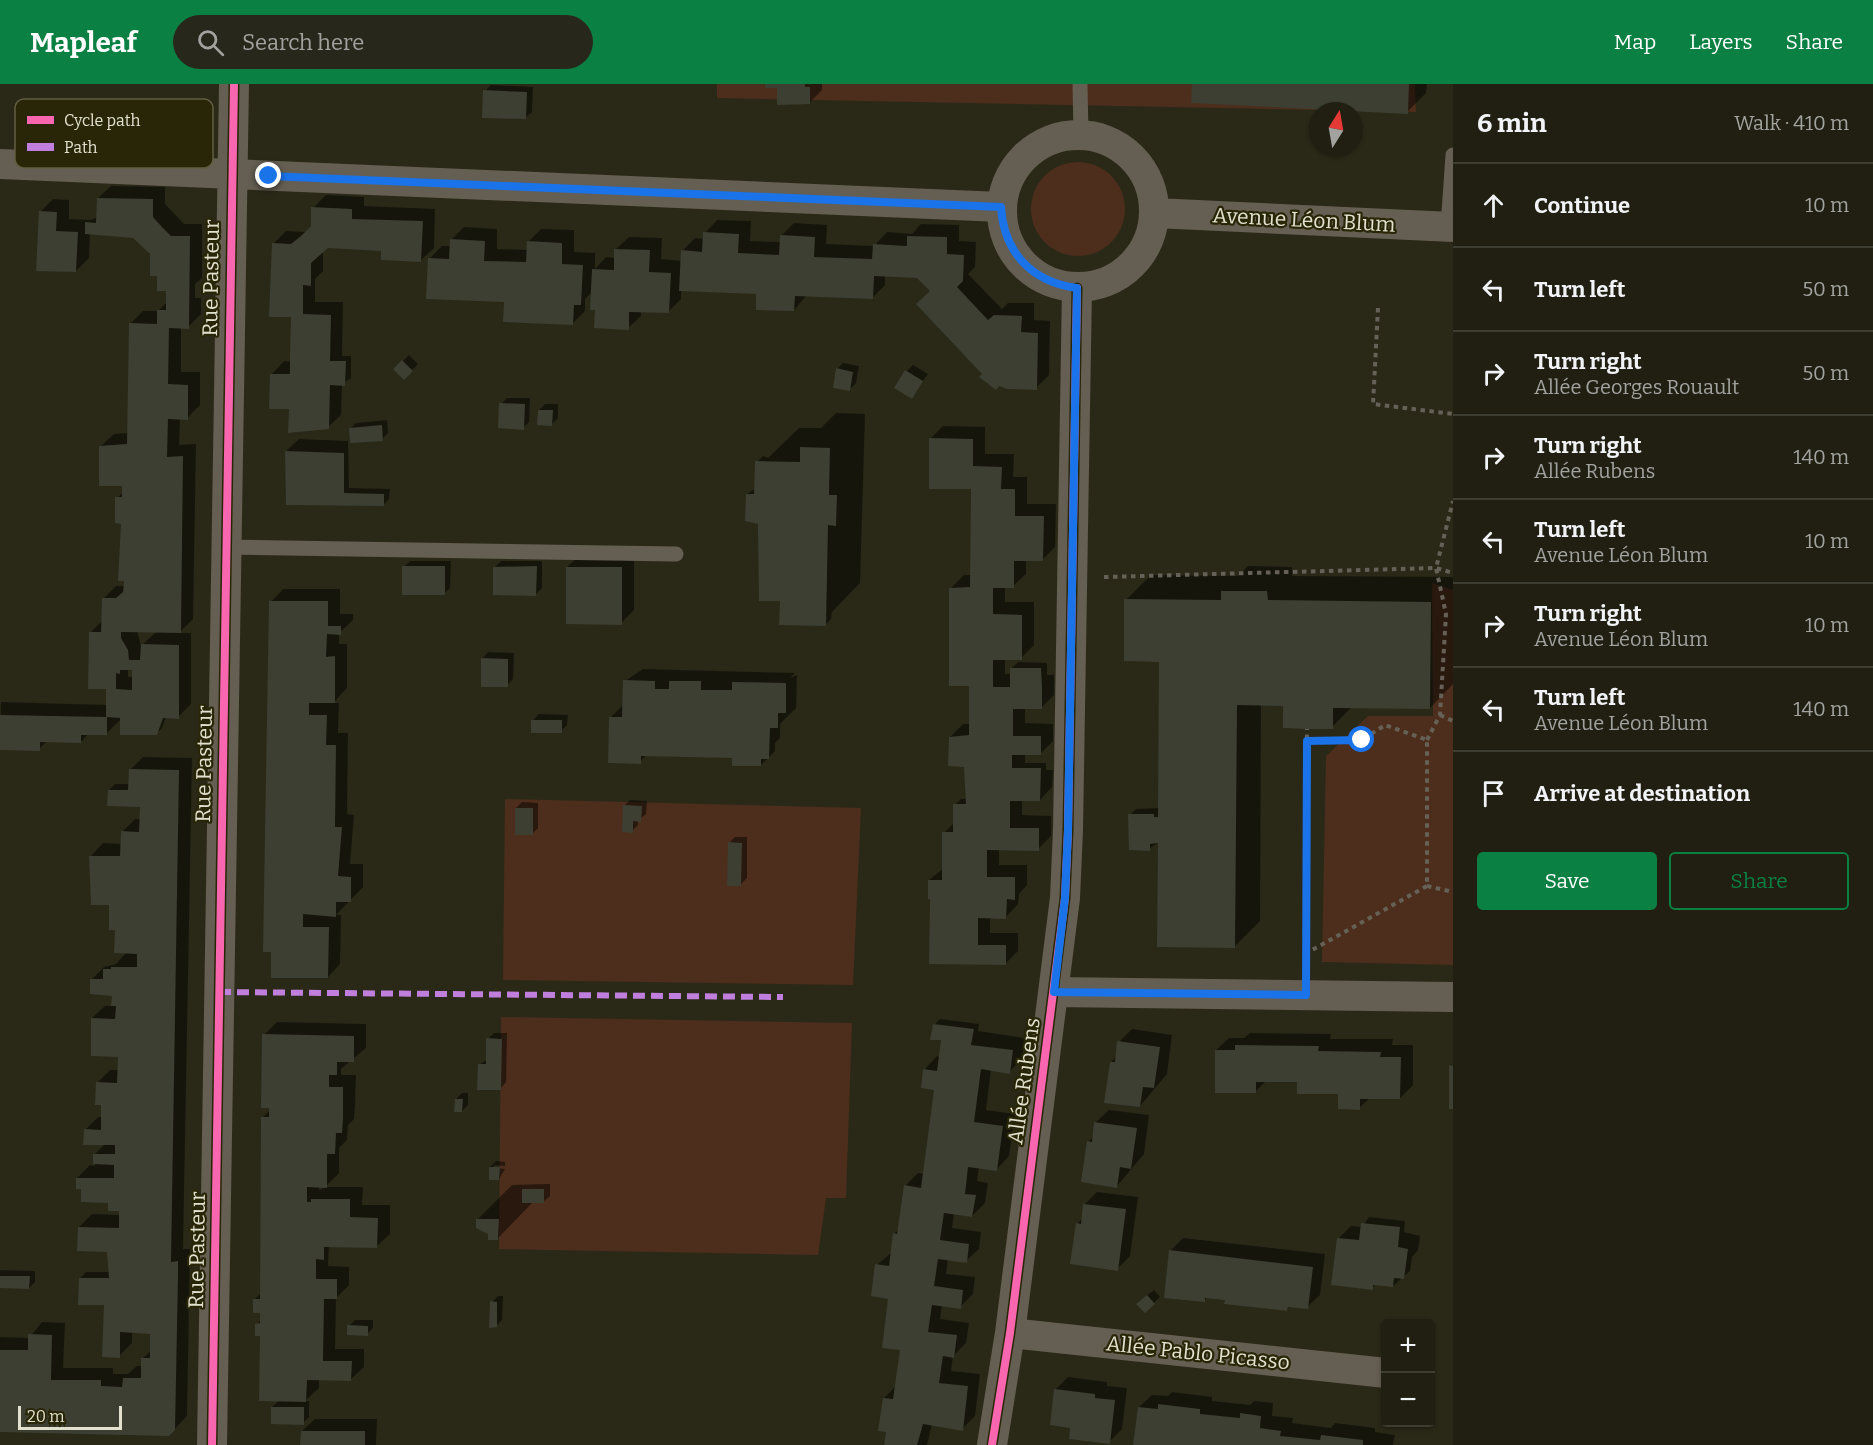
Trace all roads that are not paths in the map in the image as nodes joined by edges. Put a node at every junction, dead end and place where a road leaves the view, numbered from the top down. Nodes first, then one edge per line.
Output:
1 (234, 84) edge
2 (1080, 84) edge
3 (1081, 135) junction
4 (1453, 155) edge
5 (0, 164) edge
6 (15, 165) edge
7 (92, 168) edge
8 (231, 174) junction
9 (1001, 207) junction
10 (1155, 213) junction
11 (1450, 227) edge
12 (1077, 288) junction
13 (225, 547) junction
14 (676, 554) dead end
15 (1054, 992) junction
16 (1453, 997) edge
17 (1010, 1333) junction
18 (1381, 1372) edge
19 (212, 1445) edge
20 (992, 1445) edge

1 - 8 street, Rue Pasteur
2 - 3 lane
3 - 9 street
3 - 10 street
4 - 11 lane
5 - 6 street
7 - 8 street
8 - 9 street
8 - 13 street, Rue Pasteur
9 - 12 street
10 - 11 street, Avenue Léon Blum
10 - 12 street
12 - 15 street, Allée Rubens
13 - 14 lane
13 - 19 street, Rue Pasteur
15 - 16 street
15 - 17 street, Allée Rubens
17 - 18 street, Allée Pablo Picasso
17 - 20 street, Allée Rubens

